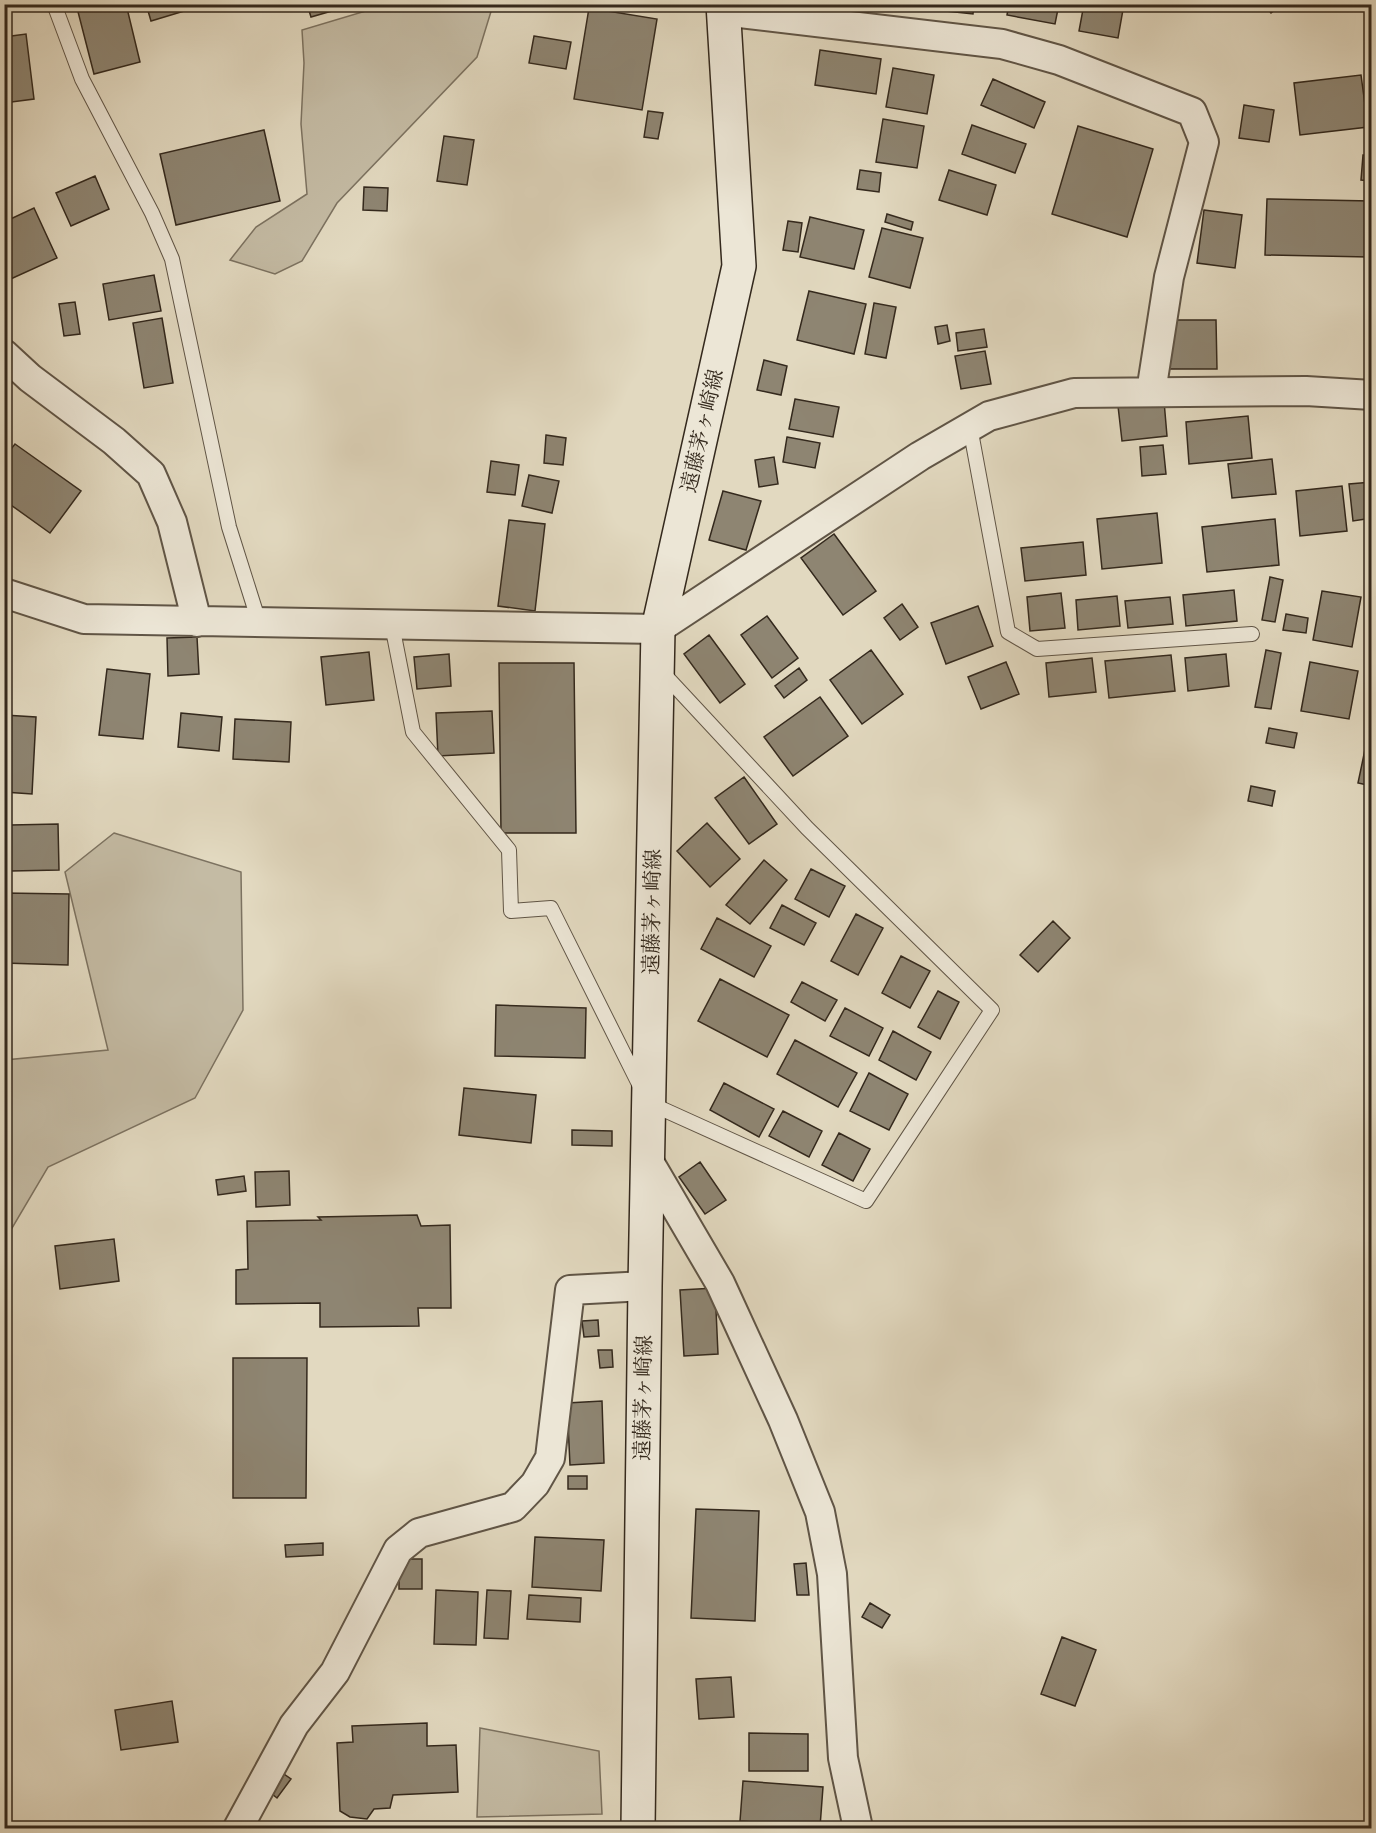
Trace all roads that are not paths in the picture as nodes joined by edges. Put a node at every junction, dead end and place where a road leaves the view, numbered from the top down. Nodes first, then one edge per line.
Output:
1 (54, 4) edge
2 (723, 8) edge
3 (4, 354) edge
4 (1151, 392) junction
5 (1371, 395) edge
6 (970, 427) junction
7 (4, 593) edge
8 (197, 622) junction
9 (259, 622) junction
10 (392, 625) junction
11 (658, 629) junction
12 (1252, 634) dead end
13 (658, 667) junction
14 (649, 1104) junction
15 (648, 1160) junction
16 (645, 1286) junction
17 (238, 1828) edge
18 (638, 1828) edge
19 (858, 1828) edge

1 - 9 lane
2 - 4 street
2 - 11 main road, 遠藤茅ヶ崎線
3 - 8 street
4 - 5 street
4 - 6 street
6 - 11 street
6 - 12 lane
7 - 8 street
8 - 9 street
9 - 10 street
10 - 11 street
10 - 14 lane
11 - 13 main road, 遠藤茅ヶ崎線
13 - 14 main road, 遠藤茅ヶ崎線
13 - 14 lane
14 - 15 main road, 遠藤茅ヶ崎線
15 - 16 main road, 遠藤茅ヶ崎線
15 - 19 street
16 - 17 street
16 - 18 main road, 遠藤茅ヶ崎線

